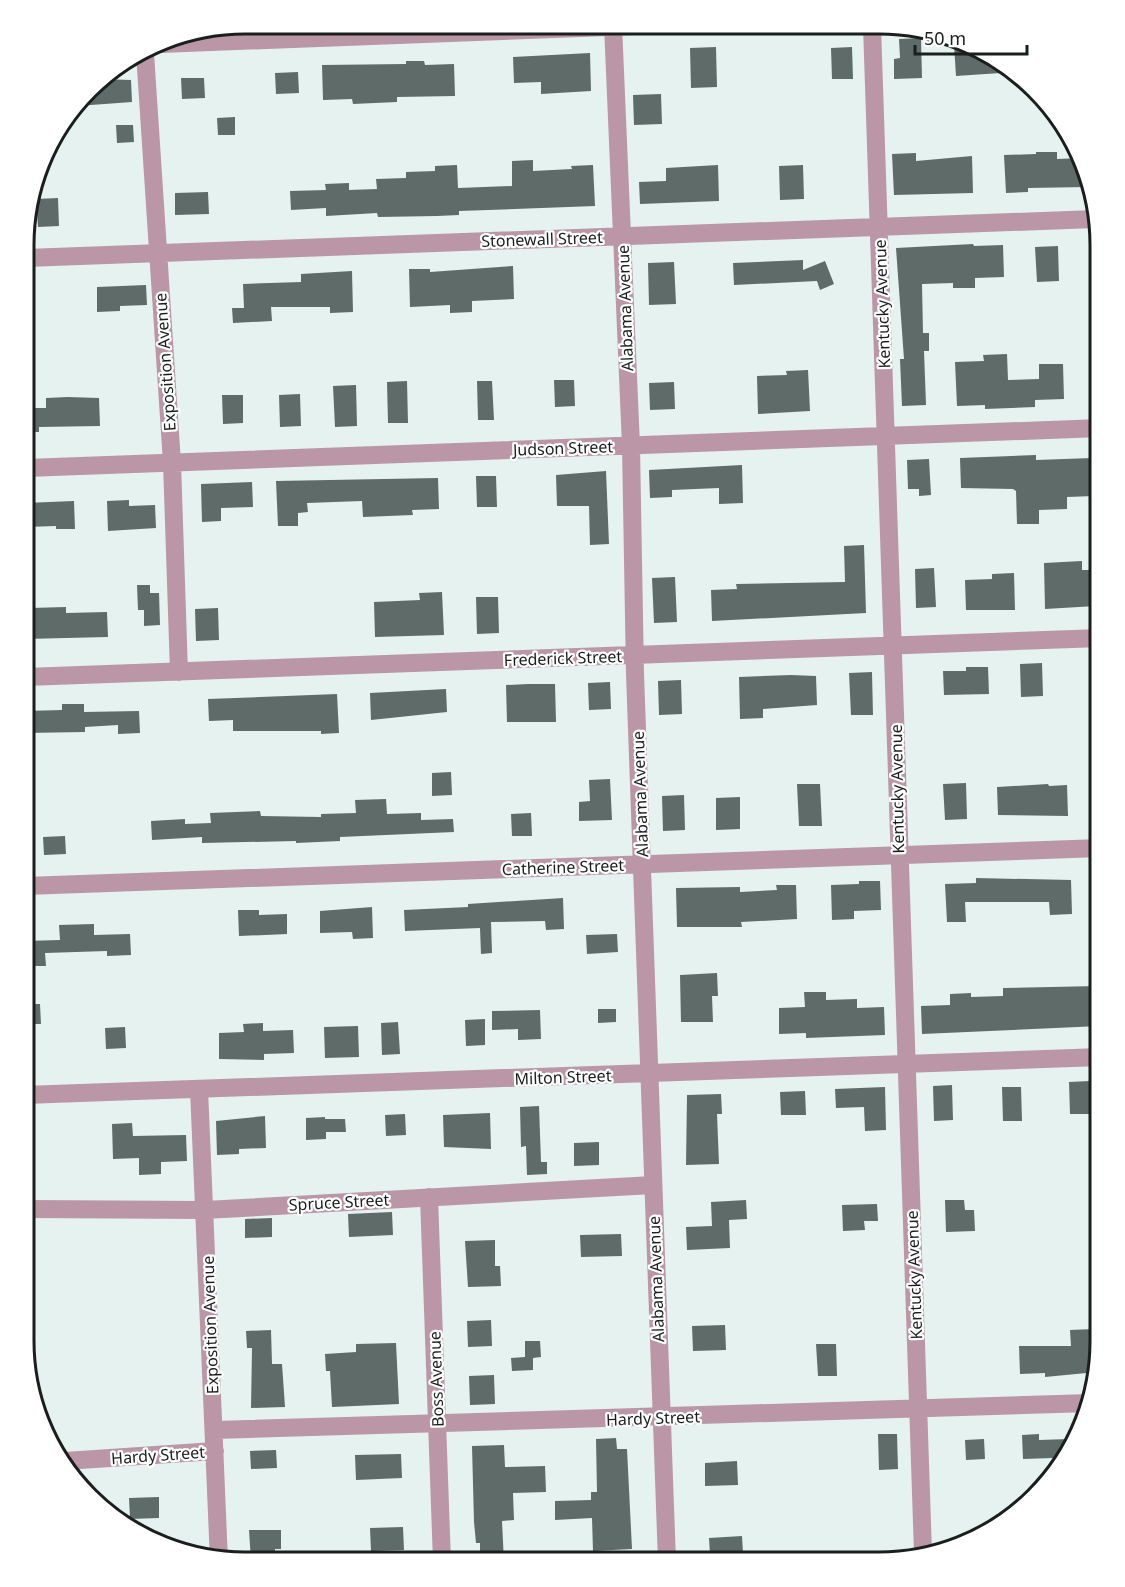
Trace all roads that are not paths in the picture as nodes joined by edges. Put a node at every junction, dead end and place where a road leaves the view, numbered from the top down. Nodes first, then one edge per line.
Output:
1 (613, 34) edge
2 (872, 34) edge
3 (393, 35) edge
4 (188, 43) edge
5 (146, 60) edge
6 (1089, 219) edge
7 (879, 228) junction
8 (622, 237) junction
9 (158, 254) junction
10 (34, 258) edge
11 (1090, 428) edge
12 (887, 436) junction
13 (631, 446) junction
14 (172, 463) junction
15 (34, 468) edge
16 (1090, 638) edge
17 (894, 646) junction
18 (636, 655) junction
19 (179, 672) junction
20 (34, 677) edge
21 (1090, 848) edge
22 (899, 855) junction
23 (642, 864) junction
24 (34, 886) edge
25 (1090, 1057) edge
26 (906, 1064) junction
27 (650, 1074) junction
28 (199, 1089) junction
29 (34, 1095) edge
30 (653, 1185) junction
31 (429, 1197) junction
32 (34, 1209) edge
33 (205, 1210) junction
34 (1081, 1403) edge
35 (919, 1409) junction
36 (662, 1418) junction
37 (438, 1425) junction
38 (215, 1430) junction
39 (215, 1451) junction
40 (71, 1461) edge
41 (923, 1548) edge
42 (219, 1551) edge
43 (442, 1552) edge
44 (667, 1552) edge

1 - 8 street, Alabama Avenue
2 - 7 street, Kentucky Avenue
3 - 4 street
5 - 9 street, Exposition Avenue
6 - 7 street, Stonewall Street
7 - 8 street, Stonewall Street
7 - 12 street, Kentucky Avenue
8 - 9 street, Stonewall Street
8 - 13 street, Alabama Avenue
9 - 10 street, Stonewall Street
9 - 14 street, Exposition Avenue
11 - 12 street, Judson Street
12 - 13 street, Judson Street
12 - 17 street, Kentucky Avenue
13 - 14 street, Judson Street
13 - 18 street, Alabama Avenue
14 - 15 street, Judson Street
14 - 19 street, Exposition Avenue
16 - 17 street, Frederick Street
17 - 18 street, Frederick Street
17 - 22 street, Kentucky Avenue
18 - 19 street, Frederick Street
18 - 23 street, Alabama Avenue
19 - 20 street, Frederick Street
21 - 22 street, Catherine Street
22 - 23 street, Catherine Street
22 - 26 street, Kentucky Avenue
23 - 24 street, Catherine Street
23 - 27 street, Alabama Avenue
25 - 26 street, Milton Street
26 - 27 street, Milton Street
26 - 35 street, Kentucky Avenue
27 - 28 street, Milton Street
27 - 30 street, Alabama Avenue
28 - 29 street, Milton Street
28 - 33 street, Exposition Avenue
30 - 31 street, Spruce Street
30 - 36 street, Alabama Avenue
31 - 33 street, Spruce Street
31 - 37 street, Boss Avenue
32 - 33 street, Spruce Street
33 - 38 street, Exposition Avenue
34 - 35 street, Hardy Street
35 - 36 street, Hardy Street
35 - 41 street, Kentucky Avenue
36 - 37 street, Hardy Street
36 - 44 street, Alabama Avenue
37 - 38 street, Hardy Street
37 - 43 street, Boss Avenue
38 - 39 street, Exposition Avenue
39 - 40 street, Hardy Street
39 - 42 street, Exposition Avenue

